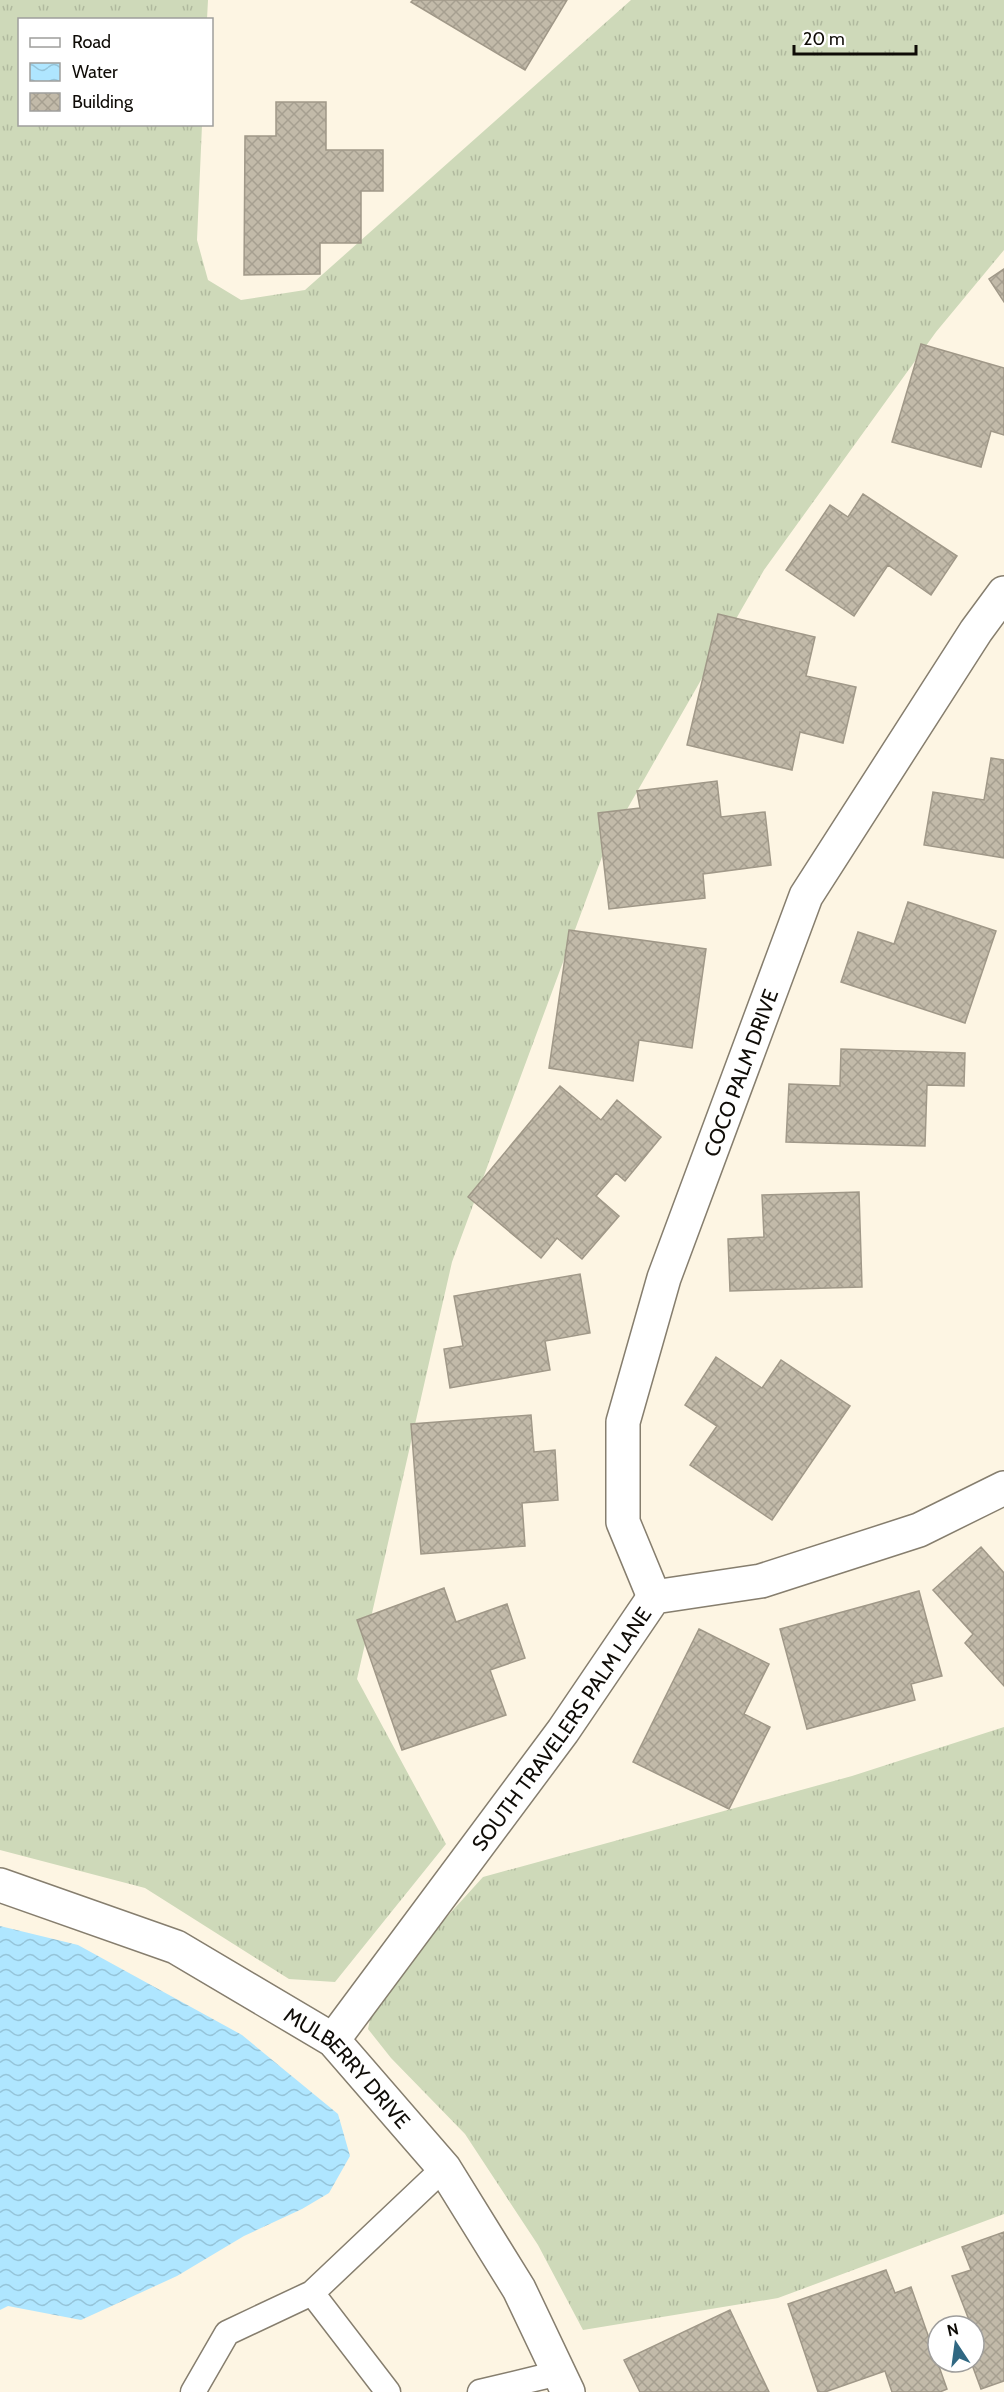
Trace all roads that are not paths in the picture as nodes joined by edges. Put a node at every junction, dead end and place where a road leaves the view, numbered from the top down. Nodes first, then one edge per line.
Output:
1 (1004, 593) edge
2 (1004, 1488) edge
3 (654, 1597) junction
4 (0, 1885) edge
5 (333, 2040) junction
6 (444, 2168) junction
7 (312, 2293) junction
8 (564, 2383) edge
9 (518, 2388) edge
10 (193, 2392) edge
11 (388, 2392) edge
12 (480, 2392) edge

1 - 3 street, COCO PALM DRIVE
2 - 3 street, SOUTH TRAVELERS PALM LANE
3 - 5 street, SOUTH TRAVELERS PALM LANE
4 - 5 street, MULBERRY DRIVE
5 - 6 street, MULBERRY DRIVE
6 - 7 lane
6 - 8 street, MULBERRY DRIVE
7 - 10 lane
7 - 11 lane
8 - 9 lane
9 - 12 lane

